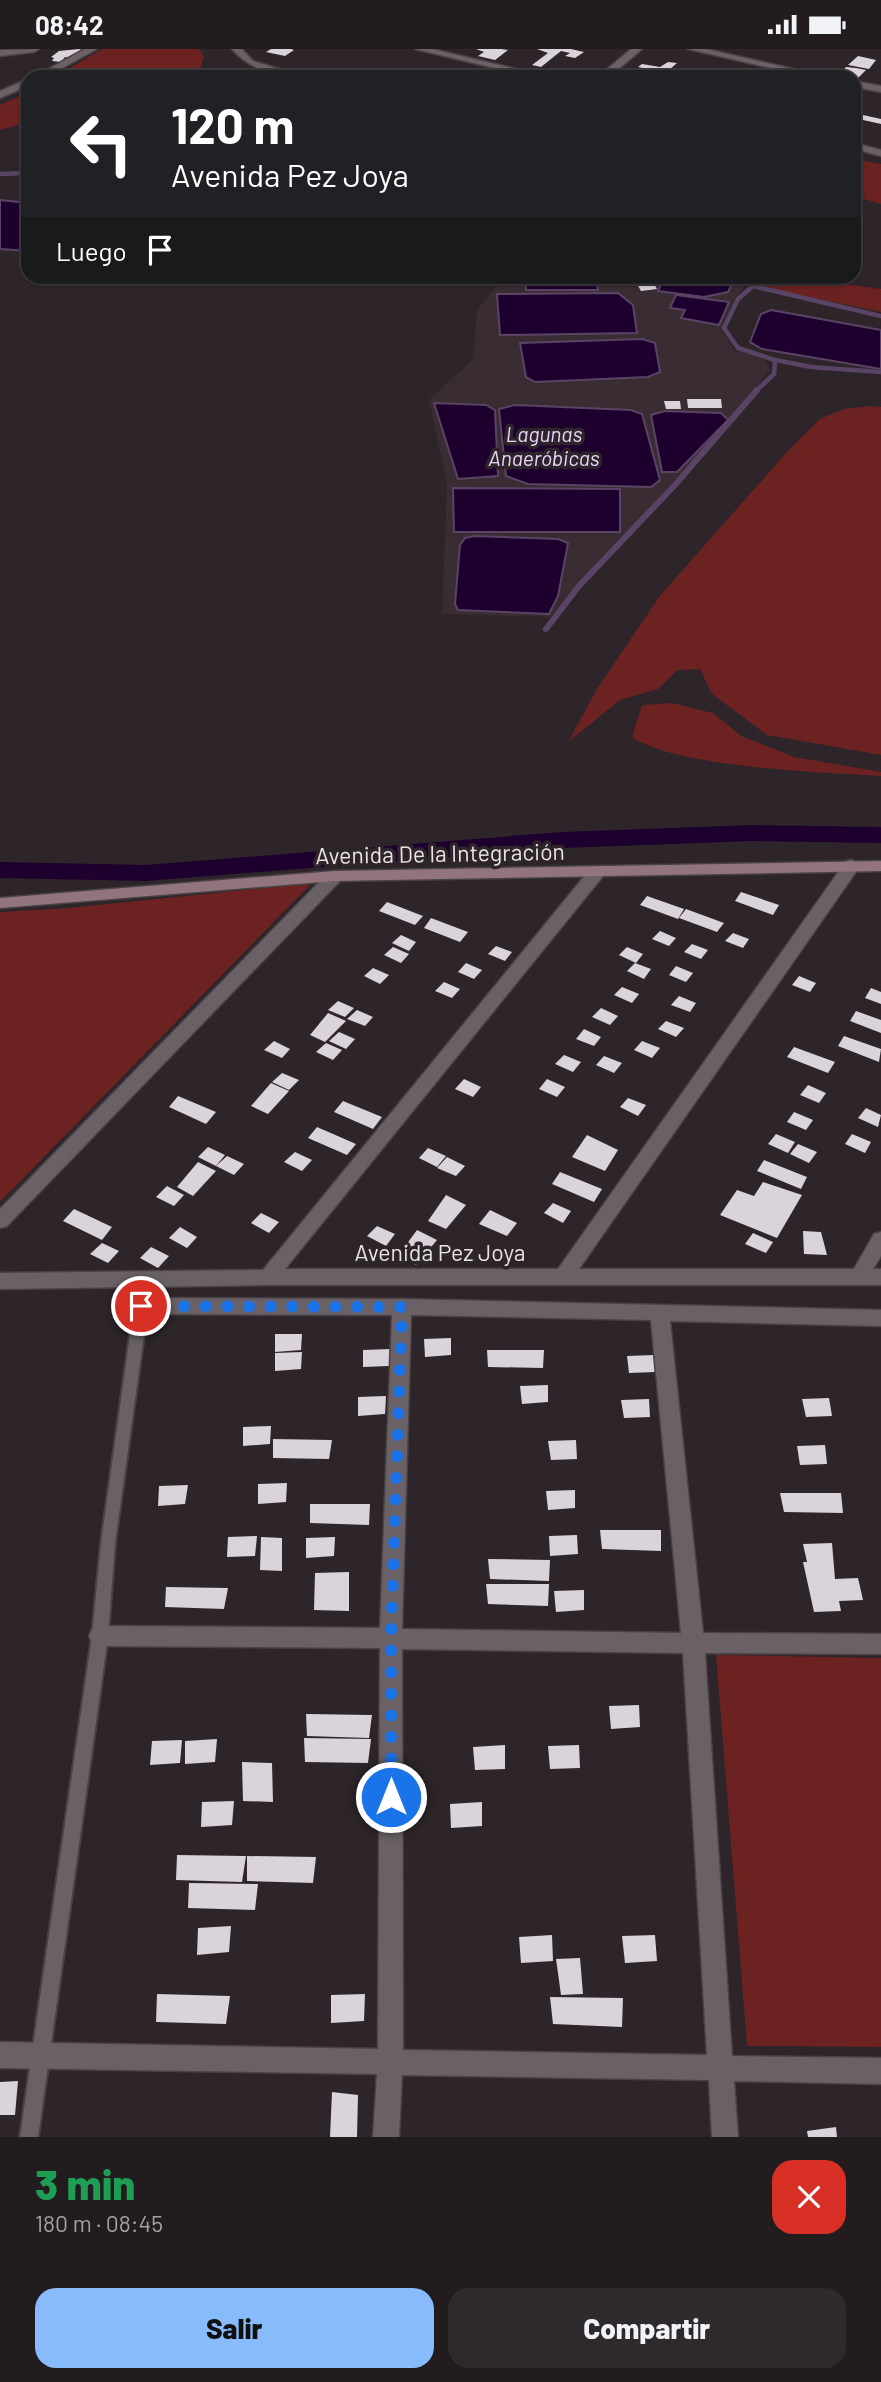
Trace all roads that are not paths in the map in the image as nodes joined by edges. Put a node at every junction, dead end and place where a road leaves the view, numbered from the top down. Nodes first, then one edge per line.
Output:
1 (34, 49) edge
2 (92, 49) edge
3 (237, 49) edge
4 (420, 49) edge
5 (637, 49) edge
6 (693, 49) edge
7 (0, 53) edge
8 (52, 70) edge
9 (276, 70) edge
10 (514, 70) edge
11 (612, 70) edge
12 (790, 70) edge
13 (21, 85) edge
14 (861, 85) edge
15 (881, 89) edge
16 (0, 95) edge
17 (861, 148) edge
18 (881, 153) edge
19 (852, 866) junction
20 (881, 866) edge
21 (597, 872) junction
22 (335, 876) junction
23 (0, 903) edge
24 (0, 1221) edge
25 (881, 1239) edge
26 (268, 1277) junction
27 (563, 1277) junction
28 (859, 1277) junction
29 (881, 1277) edge
30 (0, 1281) edge
31 (141, 1306) joint
32 (402, 1307) junction
33 (660, 1313) junction
34 (881, 1318) edge
35 (100, 1636) junction
36 (391, 1636) junction
37 (693, 1644) junction
38 (881, 1644) edge
39 (0, 2055) edge
40 (40, 2055) junction
41 (390, 2064) junction
42 (722, 2066) junction
43 (881, 2071) edge
44 (29, 2137) edge
45 (386, 2137) edge
46 (725, 2137) edge

1 - 7 street
2 - 8 street
3 - 9 street
4 - 10 street
5 - 11 street
6 - 12 street
13 - 16 street
14 - 15 street
17 - 18 street
19 - 20 street, Avenida De la Integración
19 - 21 street, Avenida De la Integración
19 - 27 street
21 - 22 street, Avenida De la Integración
21 - 26 street
22 - 23 street, Avenida De la Integración
22 - 24 street
25 - 28 street
26 - 27 street, Avenida Pez Joya
26 - 30 street, Avenida Pez Joya
27 - 28 street, Avenida Pez Joya
28 - 29 street, Avenida Pez Joya
31 - 32 street
31 - 35 lane
32 - 33 street
32 - 36 street
33 - 34 street
33 - 37 street
35 - 36 street
35 - 40 lane
36 - 37 street
36 - 41 street
37 - 38 street
37 - 42 street
39 - 40 street
40 - 41 street
40 - 44 lane
41 - 42 street
41 - 45 street
42 - 43 street
42 - 46 street

